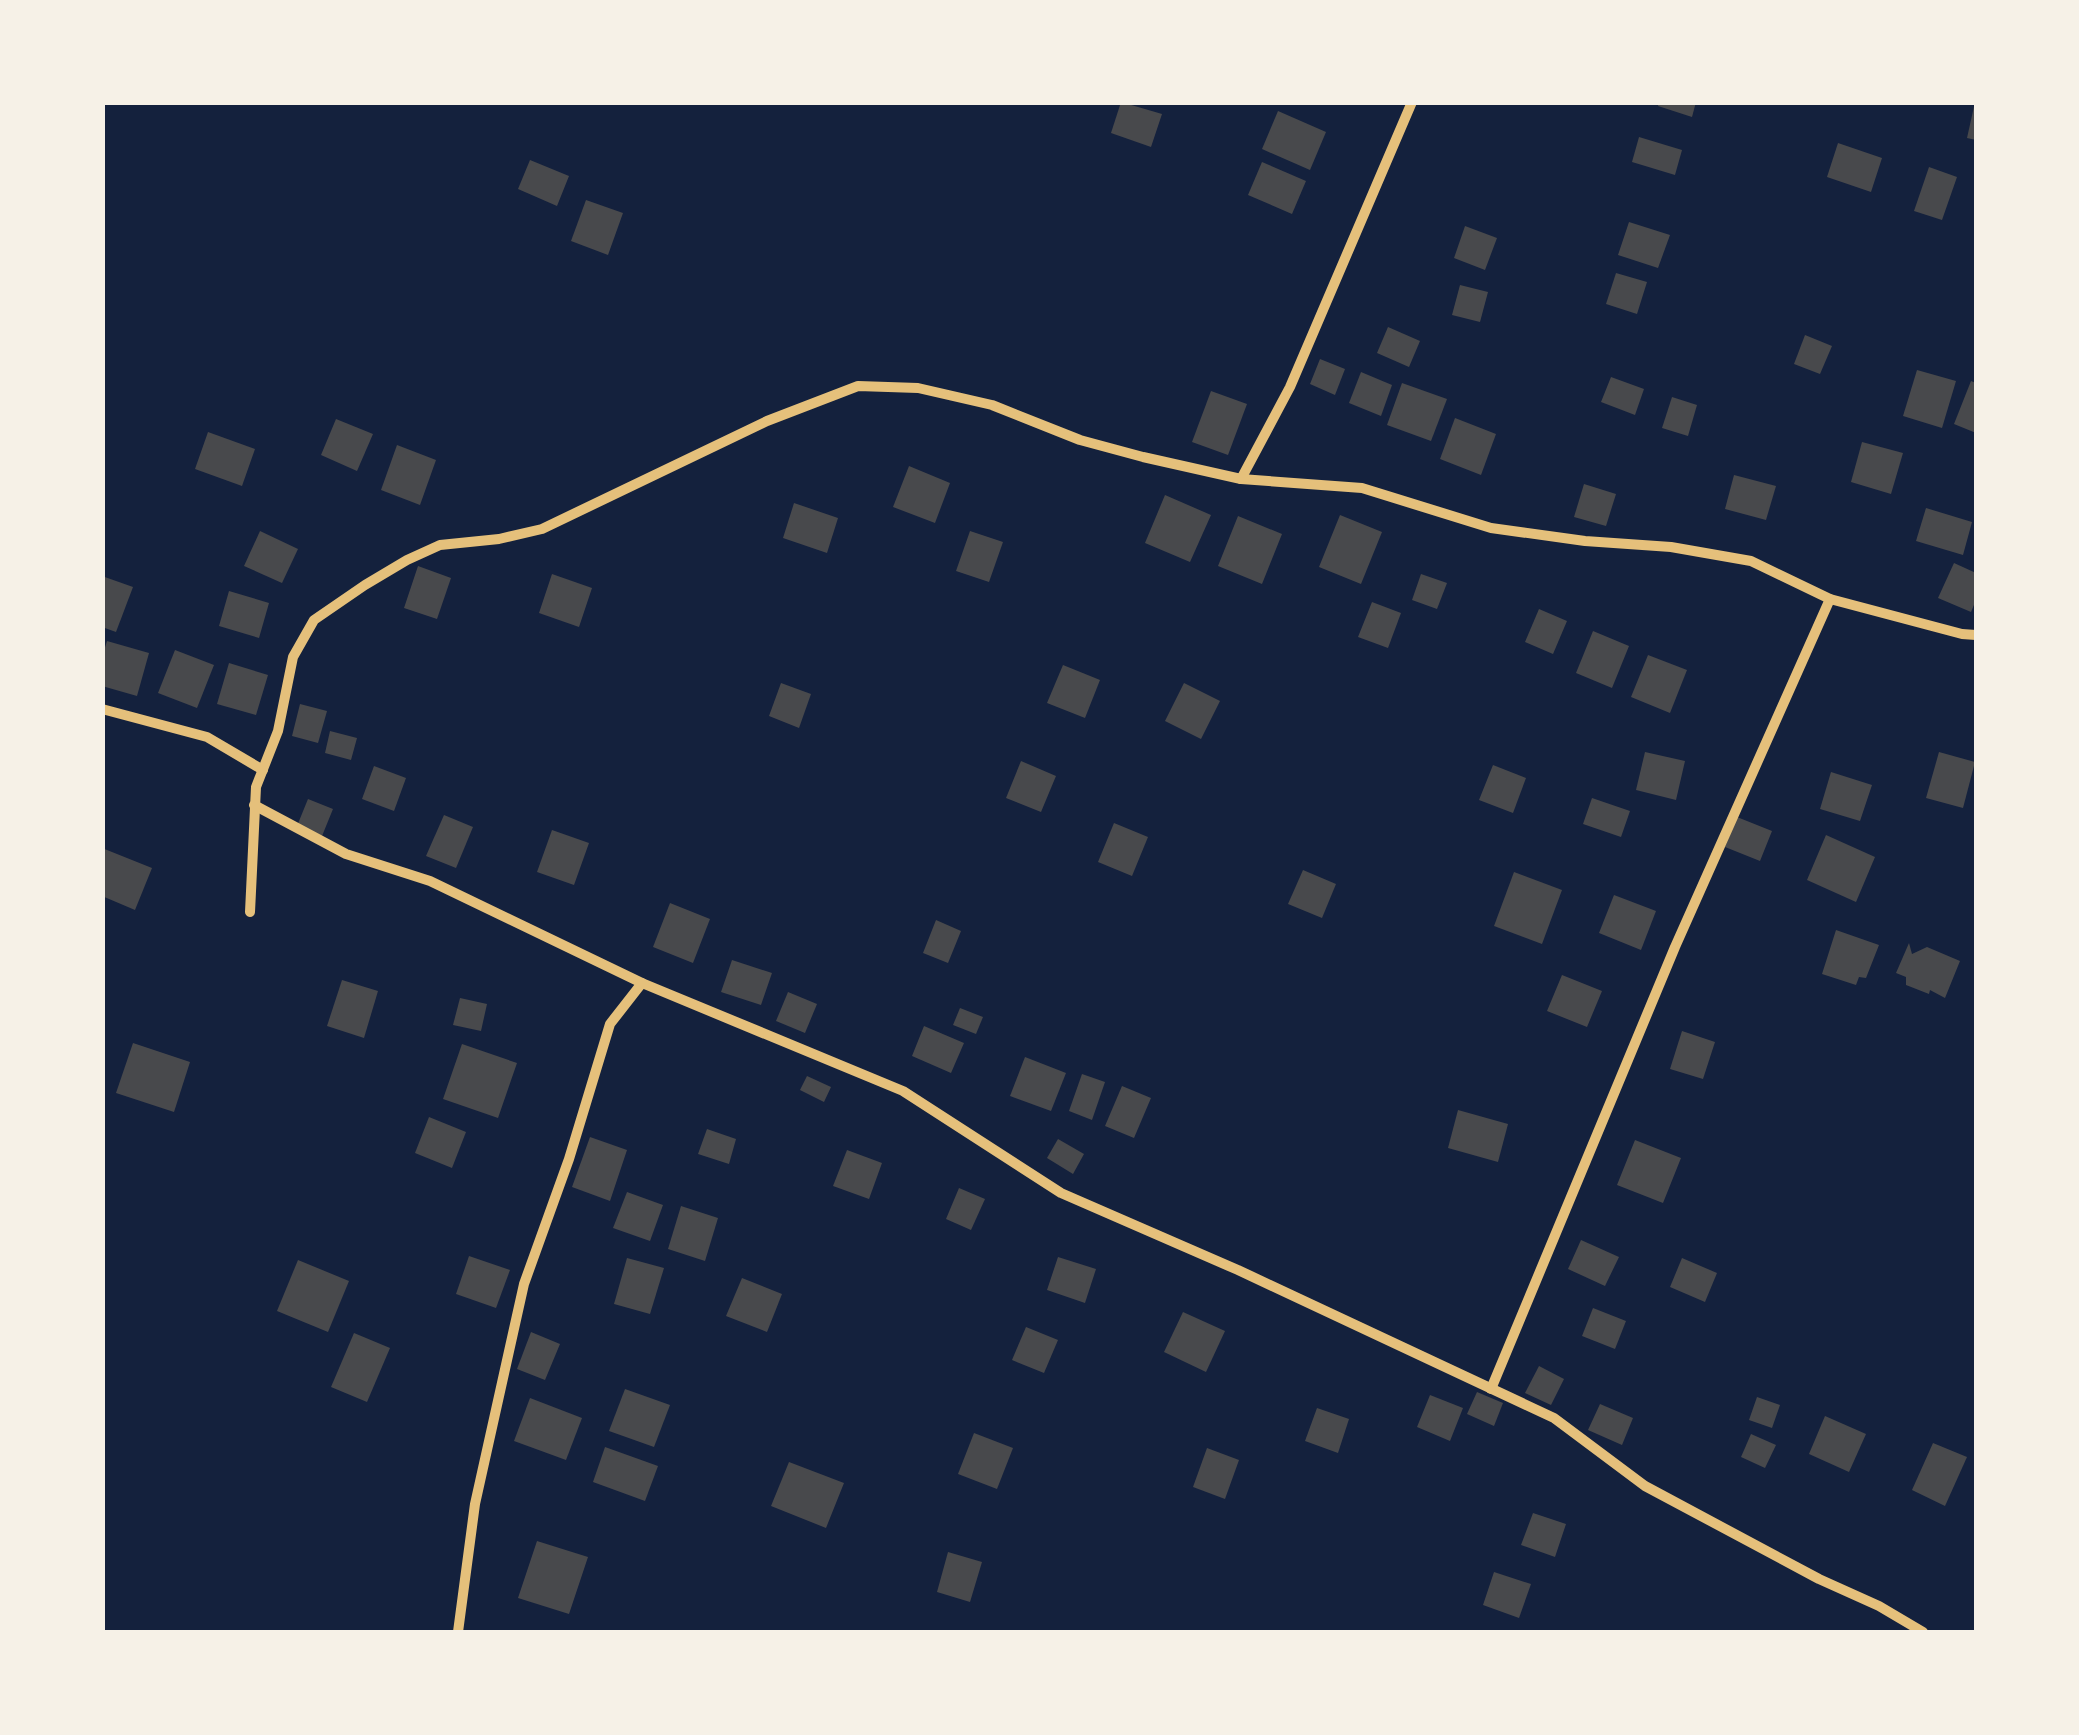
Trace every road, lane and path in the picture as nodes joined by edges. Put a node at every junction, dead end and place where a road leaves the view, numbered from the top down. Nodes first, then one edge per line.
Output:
1 (1412, 102) edge
2 (1241, 479) junction
3 (1830, 599) junction
4 (1976, 635) edge
5 (102, 709) edge
6 (263, 770) junction
7 (254, 806) junction
8 (250, 912) dead end
9 (642, 983) junction
10 (1491, 1389) junction
11 (458, 1632) edge
12 (1923, 1632) edge

1 - 2 street
2 - 3 street
2 - 6 street
3 - 4 street
3 - 10 street
5 - 6 street
6 - 7 street
7 - 8 street
7 - 9 street
9 - 10 street
9 - 11 street
10 - 12 street

